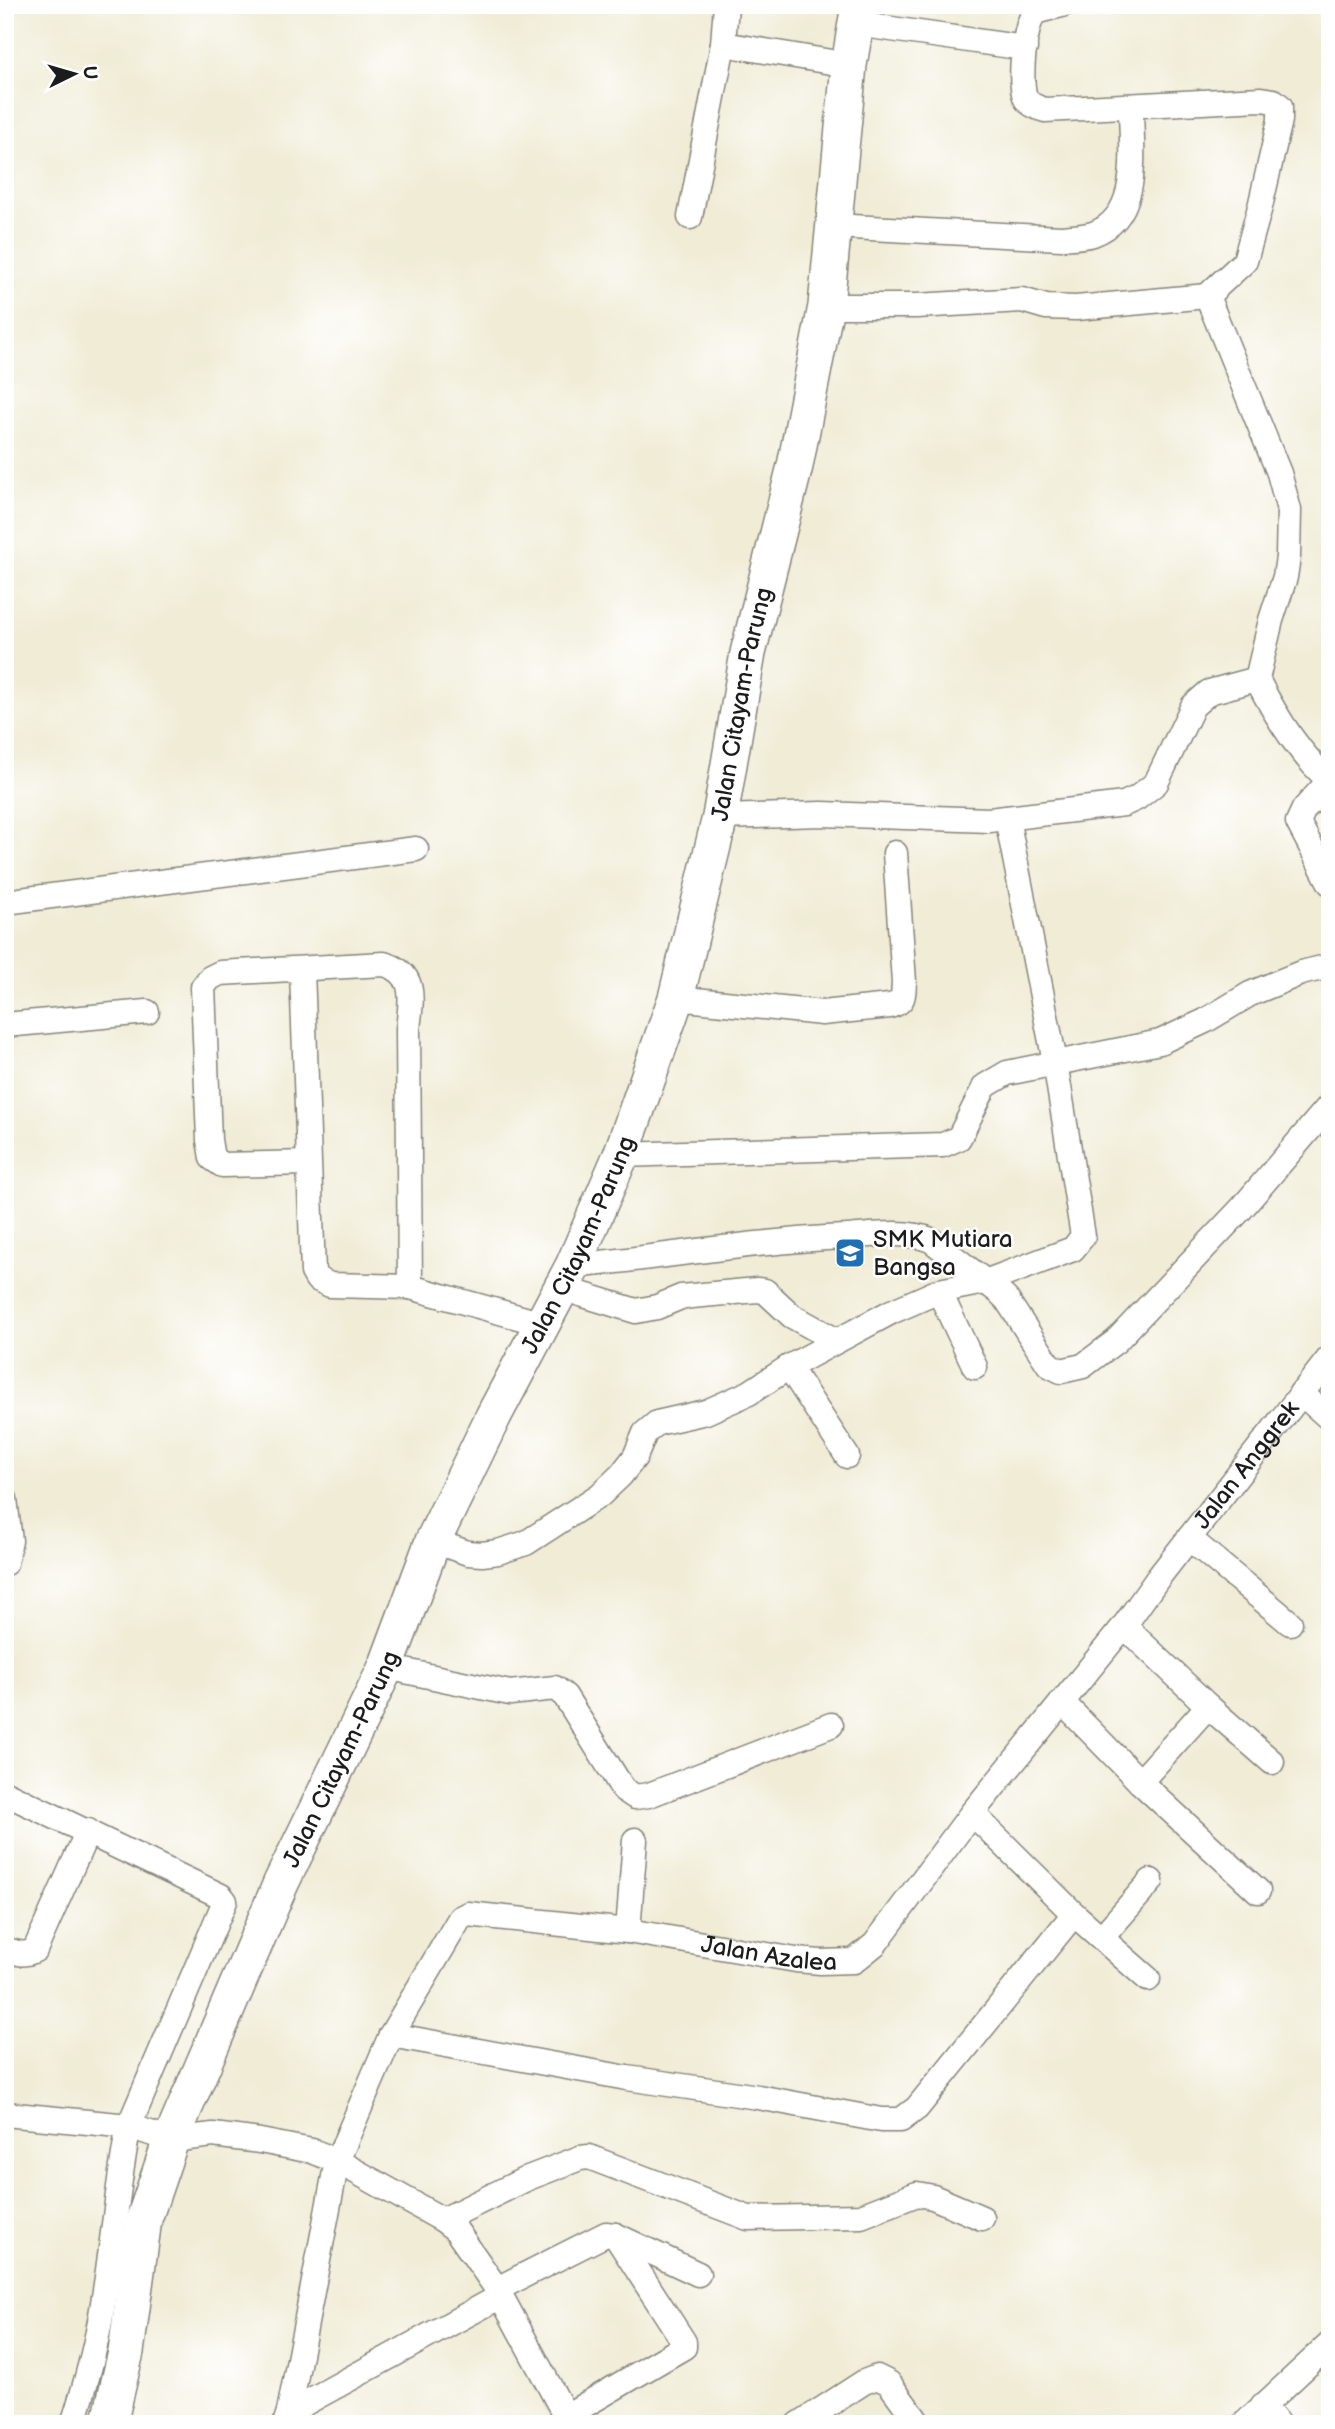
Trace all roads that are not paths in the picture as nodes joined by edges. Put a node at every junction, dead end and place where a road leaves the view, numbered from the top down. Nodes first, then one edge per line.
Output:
1 (726, 5) edge
2 (1062, 5) edge
3 (858, 15) edge
4 (723, 44) junction
5 (1025, 48) junction
6 (849, 65) junction
7 (1130, 107) junction
8 (690, 217) dead end
9 (834, 226) junction
10 (1207, 296) junction
11 (826, 306) junction
12 (1257, 679) junction
13 (1329, 781) edge
14 (720, 817) junction
15 (1007, 818) junction
16 (416, 849) dead end
17 (895, 853) dead end
18 (1330, 883) edge
19 (5, 902) edge
20 (1330, 966) edge
21 (302, 970) junction
22 (676, 998) junction
23 (147, 1012) dead end
24 (5, 1025) edge
25 (1055, 1062) junction
26 (1330, 1105) edge
27 (621, 1155) junction
28 (308, 1163) junction
29 (567, 1277) junction
30 (985, 1282) junction
31 (410, 1287) junction
32 (939, 1291) junction
33 (543, 1324) junction
34 (837, 1341) junction
35 (1330, 1357) edge
36 (789, 1367) junction
37 (975, 1367) dead end
38 (1301, 1393) junction
39 (1330, 1419) edge
40 (847, 1456) dead end
41 (6, 1505) edge
42 (1189, 1538) junction
43 (433, 1541) junction
44 (5, 1563) edge
45 (1290, 1623) dead end
46 (1124, 1626) junction
47 (386, 1667) junction
48 (1062, 1702) junction
49 (1208, 1706) junction
50 (831, 1725) dead end
51 (1272, 1762) dead end
52 (1140, 1782) junction
53 (5, 1793) edge
54 (972, 1813) junction
55 (88, 1831) junction
56 (635, 1840) dead end
57 (1151, 1881) dead end
58 (1258, 1891) dead end
59 (1074, 1914) junction
60 (628, 1931) junction
61 (1102, 1937) junction
62 (5, 1949) edge
63 (1148, 1979) dead end
64 (391, 2035) junction
65 (5, 2113) edge
66 (129, 2126) junction
67 (171, 2140) junction
68 (337, 2161) junction
69 (982, 2218) dead end
70 (443, 2220) junction
71 (615, 2235) junction
72 (698, 2274) dead end
73 (499, 2293) junction
74 (1330, 2344) edge
75 (1270, 2414) edge
76 (287, 2418) edge
77 (568, 2420) edge
78 (74, 2424) edge
79 (109, 2424) edge
80 (799, 2424) edge
81 (919, 2424) edge
82 (1244, 2424) edge

1 - 4 street
2 - 5 street
3 - 5 street
3 - 6 main road, Jalan Citayam-Parung
4 - 6 street
4 - 8 street
5 - 7 street
6 - 9 main road, Jalan Citayam-Parung
7 - 9 street
7 - 10 street
9 - 11 main road, Jalan Citayam-Parung
10 - 11 street
10 - 12 street
11 - 14 main road, Jalan Citayam-Parung
12 - 13 street
12 - 15 street
13 - 18 street
14 - 15 street
14 - 22 main road, Jalan Citayam-Parung
15 - 25 street
16 - 19 street
17 - 22 street
20 - 25 street
21 - 28 street
21 - 28 street
21 - 31 street
22 - 27 main road, Jalan Citayam-Parung
23 - 24 street
25 - 27 street
25 - 30 street
26 - 30 street
27 - 29 main road, Jalan Citayam-Parung
28 - 31 street
29 - 30 street
29 - 33 main road, Jalan Citayam-Parung
29 - 34 street
30 - 32 street
31 - 33 street
32 - 34 street
32 - 37 street
33 - 43 main road, Jalan Citayam-Parung
34 - 36 street
35 - 38 street, Jalan Anggrek
36 - 40 street
36 - 43 street
38 - 39 street
38 - 42 street, Jalan Anggrek
41 - 44 street
42 - 45 street
42 - 46 street, Jalan Azalea
43 - 47 main road, Jalan Citayam-Parung
46 - 48 street, Jalan Azalea
46 - 49 street
47 - 50 street
47 - 67 main road, Jalan Citayam-Parung
48 - 52 street
48 - 54 street, Jalan Azalea
49 - 51 street
49 - 52 street
52 - 58 street
53 - 55 street
54 - 59 street
54 - 60 street, Jalan Azalea
55 - 62 street
55 - 66 street
56 - 60 street
57 - 61 street
59 - 61 street
59 - 64 street
60 - 64 street, Jalan Azalea
61 - 63 street
64 - 68 street, Jalan Azalea
65 - 66 street
66 - 67 street
66 - 78 street
67 - 68 street
67 - 79 main road, Jalan Citayam-Parung
68 - 70 street
68 - 76 street, Jalan Azalea
69 - 70 street
70 - 73 street
71 - 72 street
71 - 73 street
71 - 77 street
73 - 76 street
73 - 77 street
74 - 75 street
75 - 82 street
80 - 81 street

